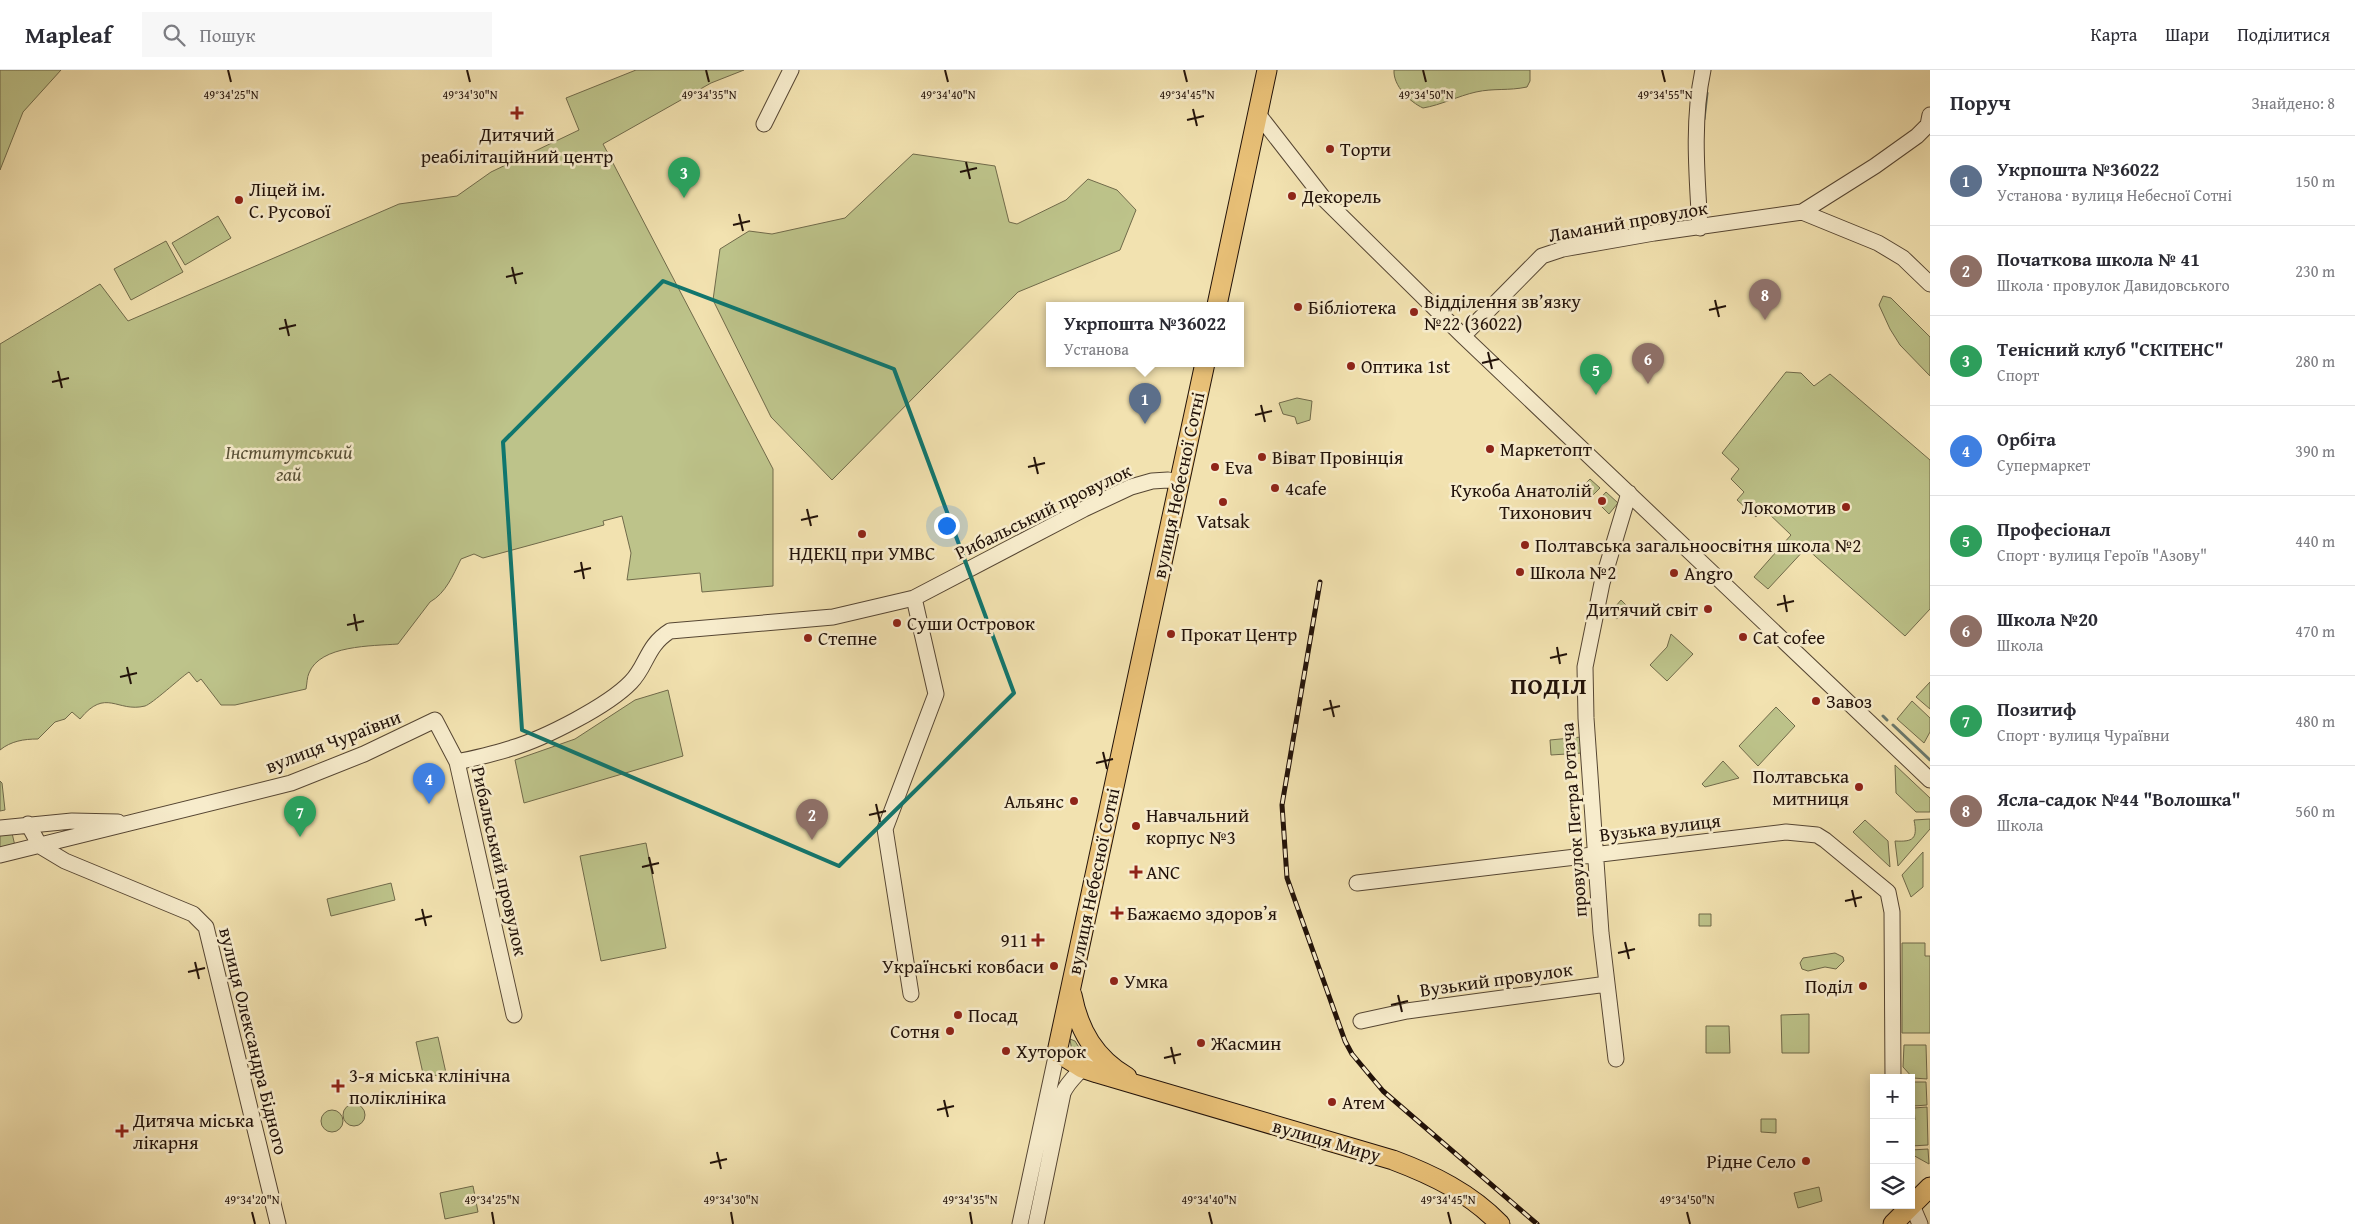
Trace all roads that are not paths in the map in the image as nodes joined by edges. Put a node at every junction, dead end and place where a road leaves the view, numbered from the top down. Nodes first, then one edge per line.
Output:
1 (792, 70) edge
2 (1266, 70) edge
3 (1703, 70) edge
4 (1258, 114) junction
5 (1930, 114) edge
6 (764, 124) dead end
7 (1802, 212) junction
8 (1700, 228) junction
9 (1930, 284) edge
10 (1218, 302) edge
11 (1463, 336) junction
12 (1204, 367) edge
13 (1179, 482) junction
14 (1629, 493) junction
15 (914, 598) junction
16 (457, 762) junction
17 (1930, 780) edge
18 (139, 822) junction
19 (28, 824) junction
20 (0, 828) edge
21 (40, 846) junction
22 (1596, 854) junction
23 (0, 855) edge
24 (1357, 883) dead end
25 (1607, 984) junction
26 (1070, 989) junction
27 (911, 994) dead end
28 (514, 1015) dead end
29 (1361, 1021) dead end
30 (1063, 1025) junction
31 (1083, 1033) junction
32 (1093, 1049) junction
33 (1057, 1052) junction
34 (1616, 1059) dead end
35 (1082, 1068) junction
36 (1893, 1074) edge
37 (1140, 1086) junction
38 (1050, 1118) junction
39 (1930, 1187) edge
40 (1915, 1201) edge
41 (1908, 1209) edge
42 (1914, 1209) edge
43 (278, 1224) edge
44 (1020, 1224) edge
45 (1036, 1224) edge
46 (1500, 1224) edge
47 (1894, 1224) edge
48 (1920, 1224) edge

1 - 6 street
2 - 4 main road
3 - 8 street
4 - 10 main road
4 - 11 street
5 - 7 street, Ламаний провулок
7 - 8 street, Ламаний провулок
7 - 9 street
8 - 11 street, Ламаний провулок
11 - 14 street
12 - 13 main road, вулиця Небесної Сотні
13 - 15 street, Рибальський провулок
13 - 26 main road, вулиця Небесної Сотні
14 - 17 street
14 - 22 street, провулок Петра Ротача
15 - 16 street, Рибальський провулок
15 - 27 street
16 - 18 street, вулиця Чураївни
16 - 28 street, Рибальський провулок
18 - 19 street, вулиця Чураївни
18 - 21 street, вулиця Чураївни
19 - 20 street, вулиця Чураївни
19 - 21 street
21 - 23 street, вулиця Чураївни
21 - 43 street, вулиця Олександра Бідного
22 - 24 street, Вузька вулиця
22 - 25 street, провулок Петра Ротача
22 - 36 street, Вузька вулиця
25 - 29 street, Вузький провулок
25 - 34 street, провулок Петра Ротача
26 - 30 main road, вулиця Небесної Сотні
26 - 31 main road, вулиця Миру
30 - 31 main road
30 - 33 main road, вулиця Небесної Сотні
31 - 32 main road, вулиця Миру
32 - 35 street, вулиця Небесної Сотні
32 - 37 main road, вулиця Миру
33 - 35 main road, вулиця Миру
33 - 38 street, вулиця Небесної Сотні
35 - 37 main road, вулиця Миру
35 - 38 street, вулиця Небесної Сотні
37 - 46 main road, вулиця Миру
38 - 44 street, вулиця Небесної Сотні
38 - 45 street, вулиця Небесної Сотні
39 - 40 main road
41 - 47 main road
42 - 48 street

